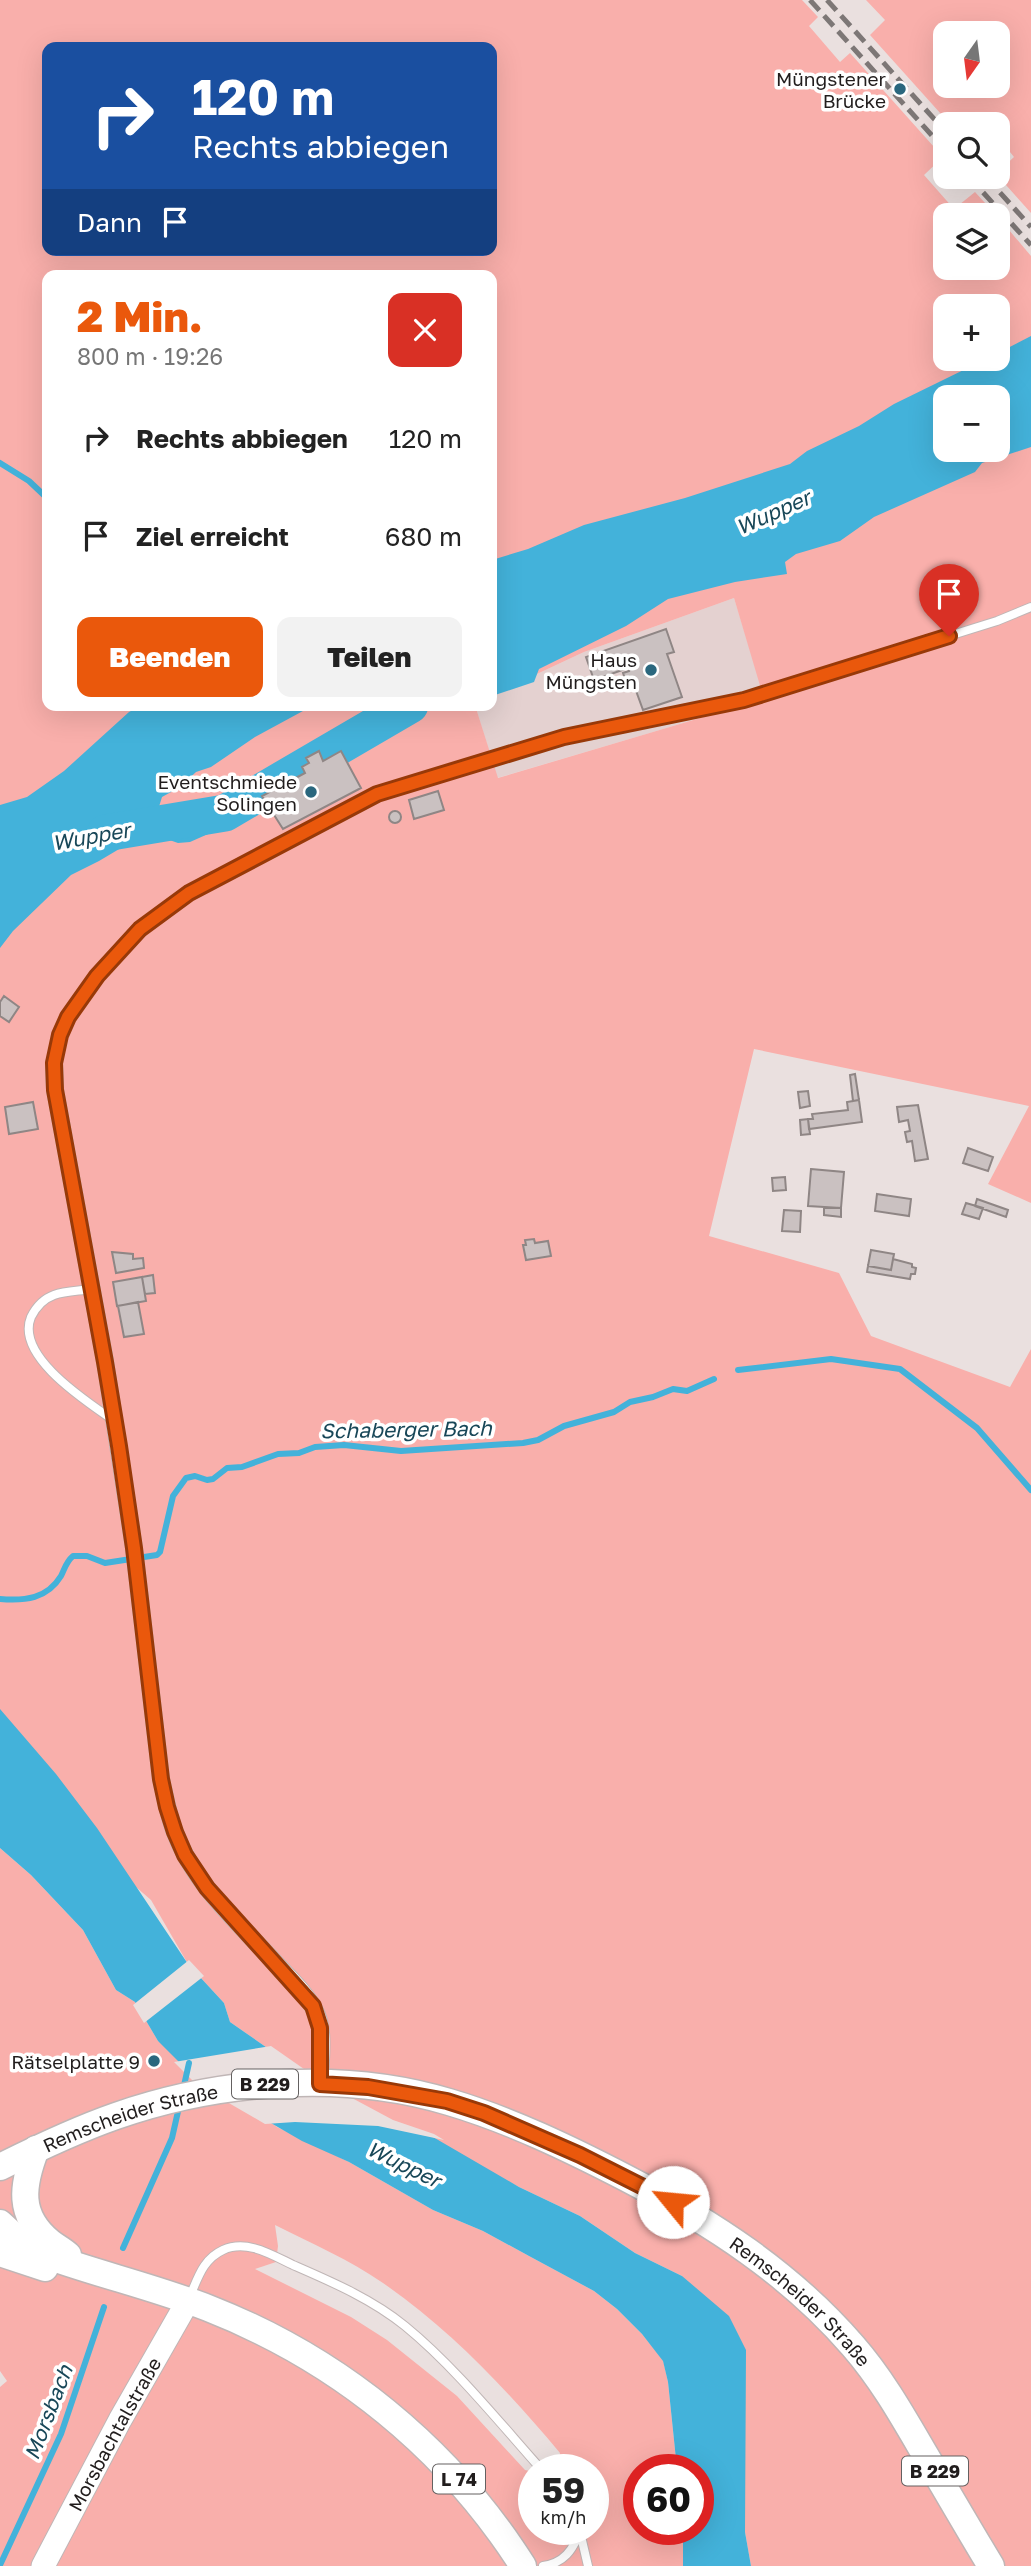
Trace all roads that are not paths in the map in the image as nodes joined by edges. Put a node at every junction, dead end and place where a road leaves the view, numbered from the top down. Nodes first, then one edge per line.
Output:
1 (1031, 607) edge
2 (54, 1063) joint
3 (91, 1289) junction
4 (115, 1421) junction
5 (320, 2084) junction
6 (36, 2149) junction
7 (0, 2167) edge
8 (0, 2223) edge
9 (0, 2253) edge
10 (81, 2267) junction
11 (188, 2301) junction
12 (528, 2454) edge
13 (573, 2545) edge
14 (583, 2545) edge
15 (43, 2566) edge
16 (523, 2566) edge
17 (543, 2566) edge
18 (588, 2566) edge
19 (990, 2566) edge

1 - 2 lane
2 - 3 street
3 - 4 street
3 - 4 lane
4 - 5 street
5 - 6 main road, Remscheider Straße / B 229
5 - 19 main road, Remscheider Straße / B 229
6 - 7 main road, Remscheider Straße / B 229
6 - 10 main road, L 74
8 - 10 main road, L 74
9 - 10 main road, L 74
10 - 11 main road, L 74
11 - 12 lane
11 - 15 main road, Morsbachtalstraße
11 - 16 main road, L 74
13 - 17 lane
14 - 18 lane

